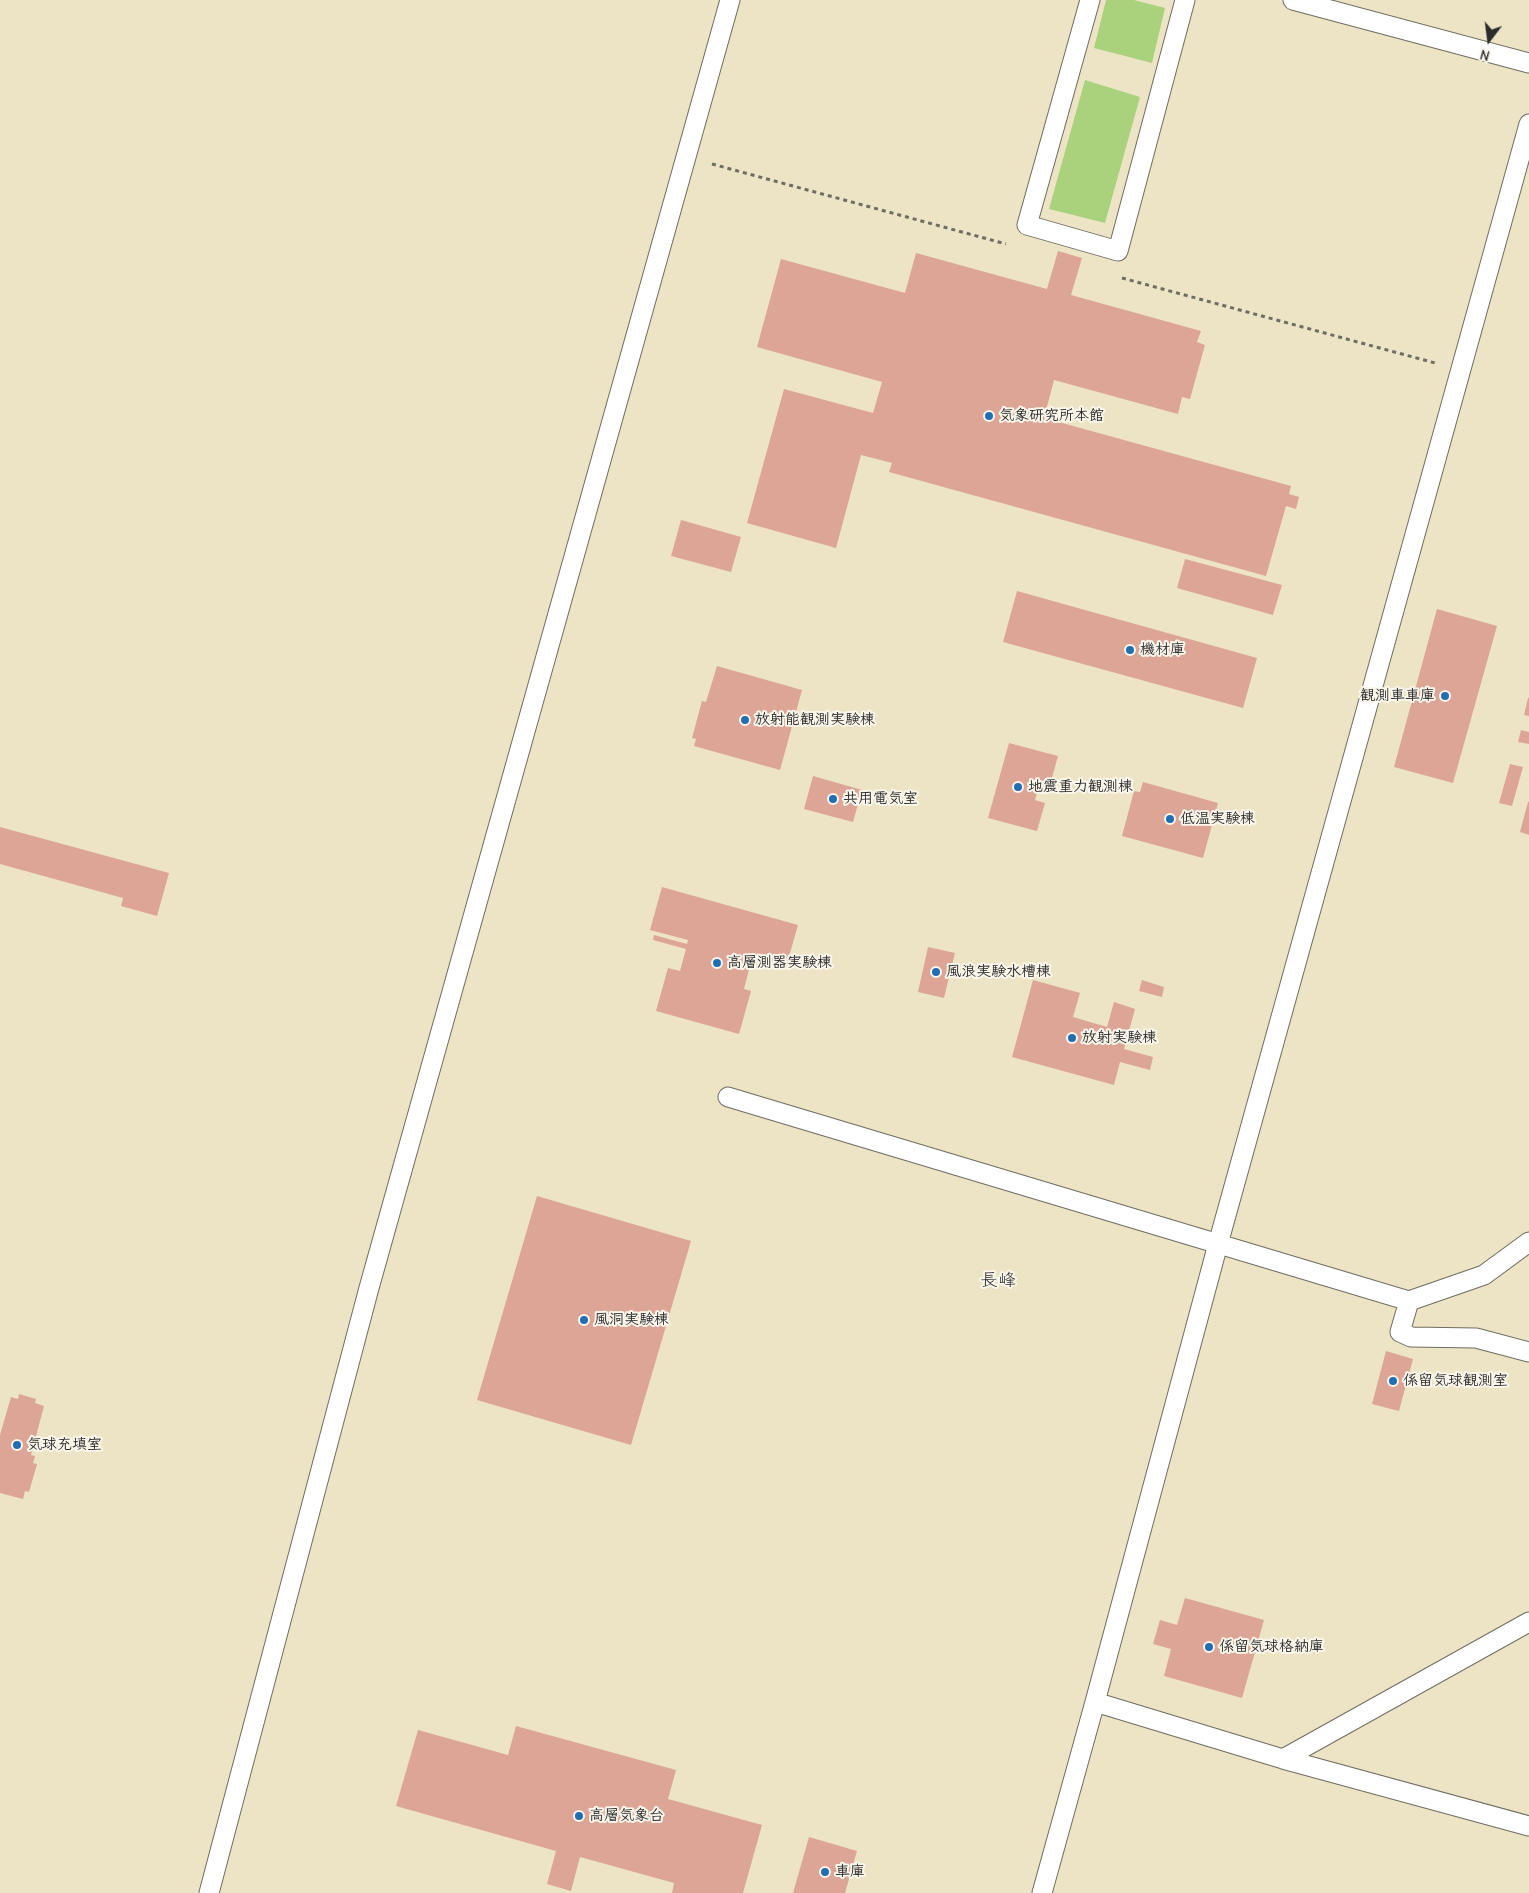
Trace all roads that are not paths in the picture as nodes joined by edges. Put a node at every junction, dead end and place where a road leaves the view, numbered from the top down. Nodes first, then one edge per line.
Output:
1 (730, 0) edge
2 (1090, 0) edge
3 (1186, 0) edge
4 (1293, 0) edge
5 (1529, 63) edge
6 (1529, 124) edge
7 (728, 1097) dead end
8 (1529, 1242) edge
9 (1218, 1244) junction
10 (1409, 1301) junction
11 (1529, 1352) edge
12 (1529, 1622) edge
13 (1095, 1702) junction
14 (1283, 1759) junction
15 (1529, 1826) edge
16 (209, 1893) edge
17 (1042, 1893) edge

1 - 16 lane
2 - 3 lane
4 - 5 lane
6 - 9 lane
7 - 9 lane
8 - 10 lane
9 - 10 lane
9 - 13 lane
10 - 11 lane
12 - 14 lane
13 - 14 lane
13 - 17 lane
14 - 15 lane

